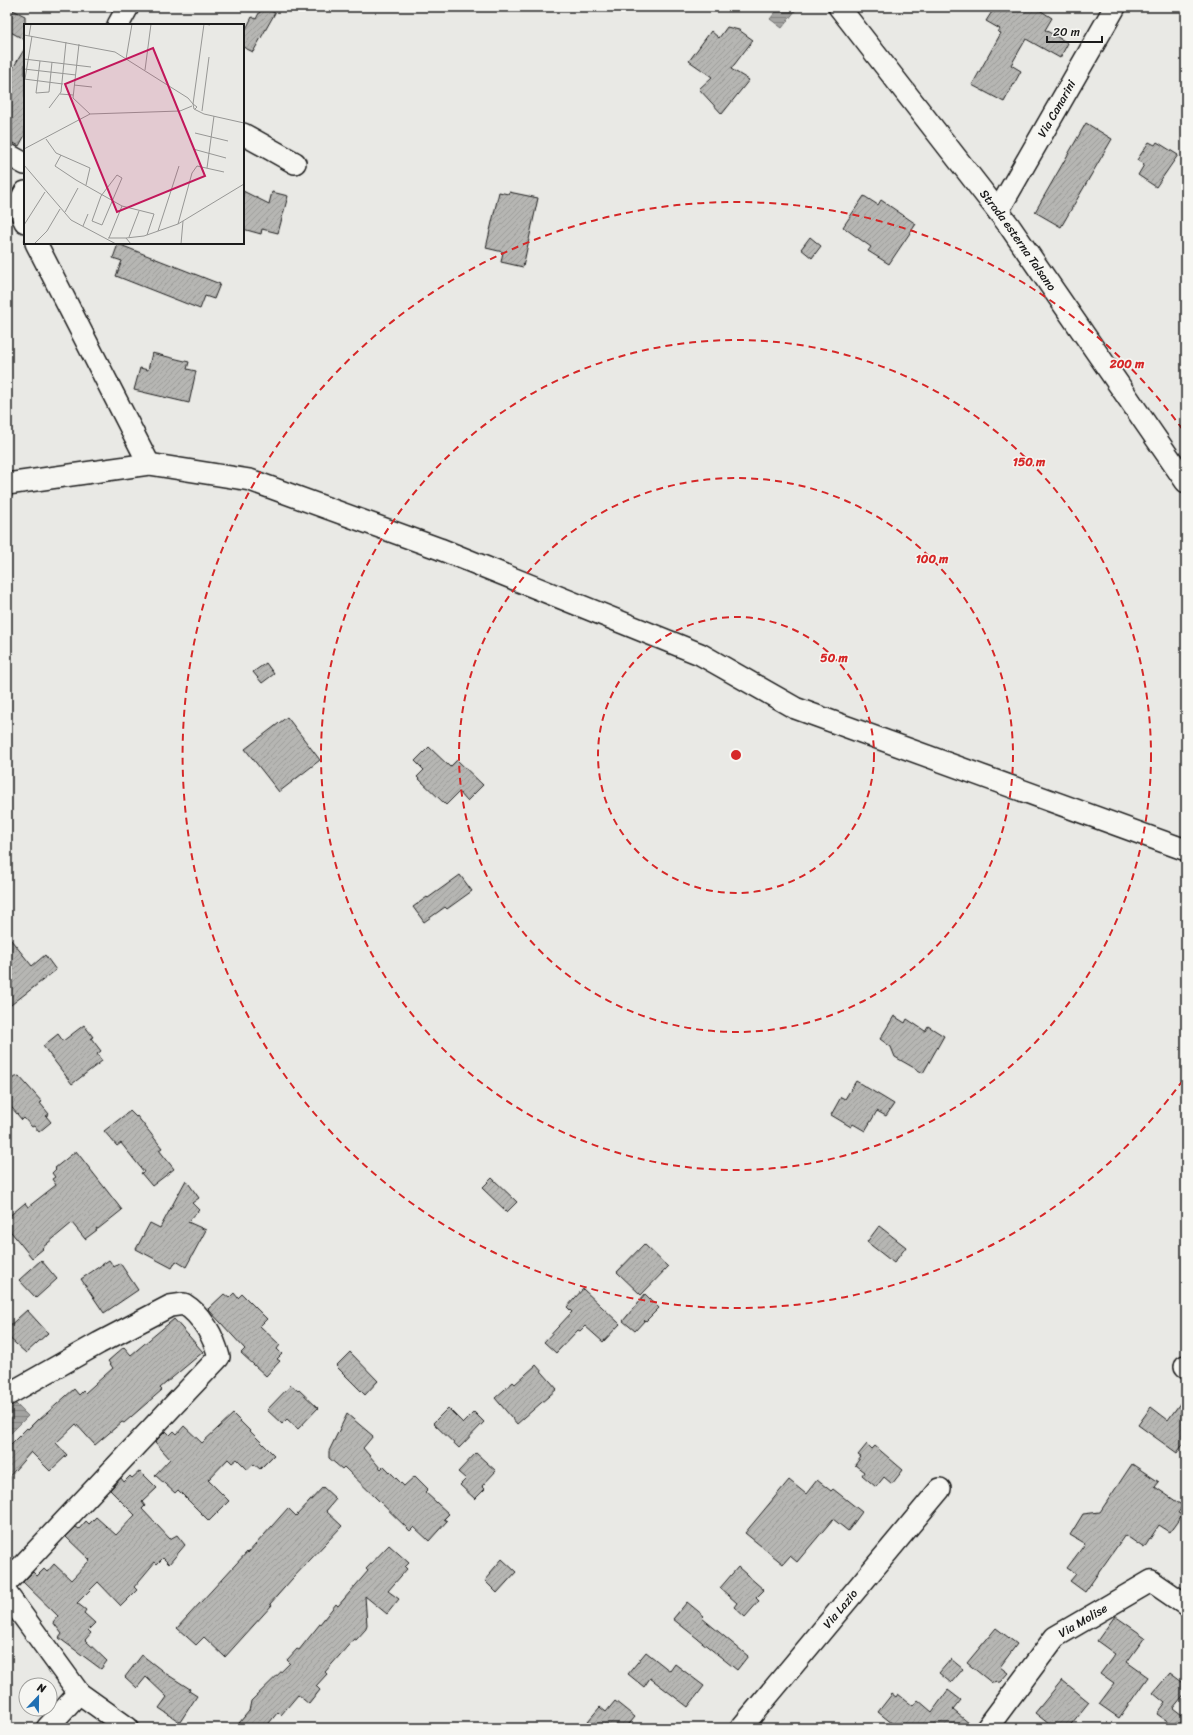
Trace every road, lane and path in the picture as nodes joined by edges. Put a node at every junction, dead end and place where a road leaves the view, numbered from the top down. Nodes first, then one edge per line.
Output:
1 (128, 7) edge
2 (839, 7) edge
3 (1115, 7) edge
4 (119, 24) edge
5 (244, 135) edge
6 (7, 154) edge
7 (295, 162) dead end
8 (24, 163) edge
9 (24, 194) edge
10 (998, 211) junction
11 (24, 220) edge
12 (37, 244) edge
13 (149, 464) junction
14 (1186, 482) edge
15 (7, 484) edge
16 (1186, 850) edge
17 (7, 1395) edge
18 (940, 1489) dead end
19 (7, 1582) edge
20 (7, 1594) edge
21 (1186, 1604) edge
22 (79, 1694) junction
23 (47, 1728) edge
24 (128, 1728) edge
25 (741, 1728) edge
26 (986, 1728) edge

1 - 4 street
2 - 10 street, Strada esterna Talsano
3 - 10 street, Via Canarini
5 - 7 street
6 - 8 street
9 - 11 street
10 - 14 street, Strada esterna Talsano
12 - 13 street
13 - 15 street
13 - 16 street
17 - 19 street
18 - 25 street, Via Lazio
20 - 22 street
21 - 26 street, Via Molise
22 - 23 street
22 - 24 street

